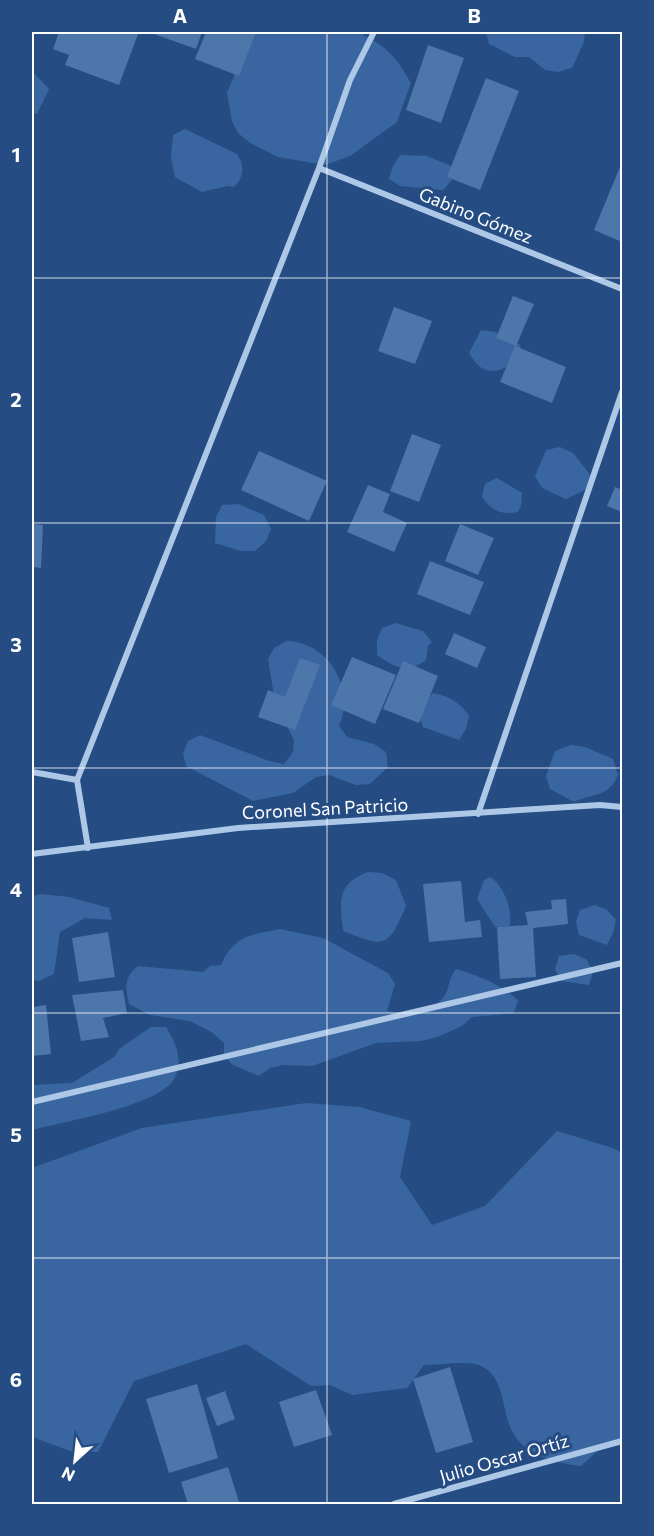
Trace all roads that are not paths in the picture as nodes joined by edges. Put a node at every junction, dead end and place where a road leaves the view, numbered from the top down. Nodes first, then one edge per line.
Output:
1 (374, 32) edge
2 (319, 168) junction
3 (622, 289) edge
4 (622, 392) edge
5 (32, 772) edge
6 (77, 780) junction
7 (622, 807) edge
8 (478, 814) junction
9 (88, 848) junction
10 (32, 854) edge
11 (622, 963) edge
12 (32, 1102) edge
13 (622, 1441) edge
14 (394, 1504) edge

1 - 2 street
2 - 3 street, Gabino Gómez
2 - 6 street
4 - 8 street
5 - 6 street
6 - 9 street
7 - 8 street, Coronel San Patricio
8 - 9 street, Coronel San Patricio
9 - 10 street, Coronel San Patricio
11 - 12 street
13 - 14 street, Julio Oscar Ortíz

